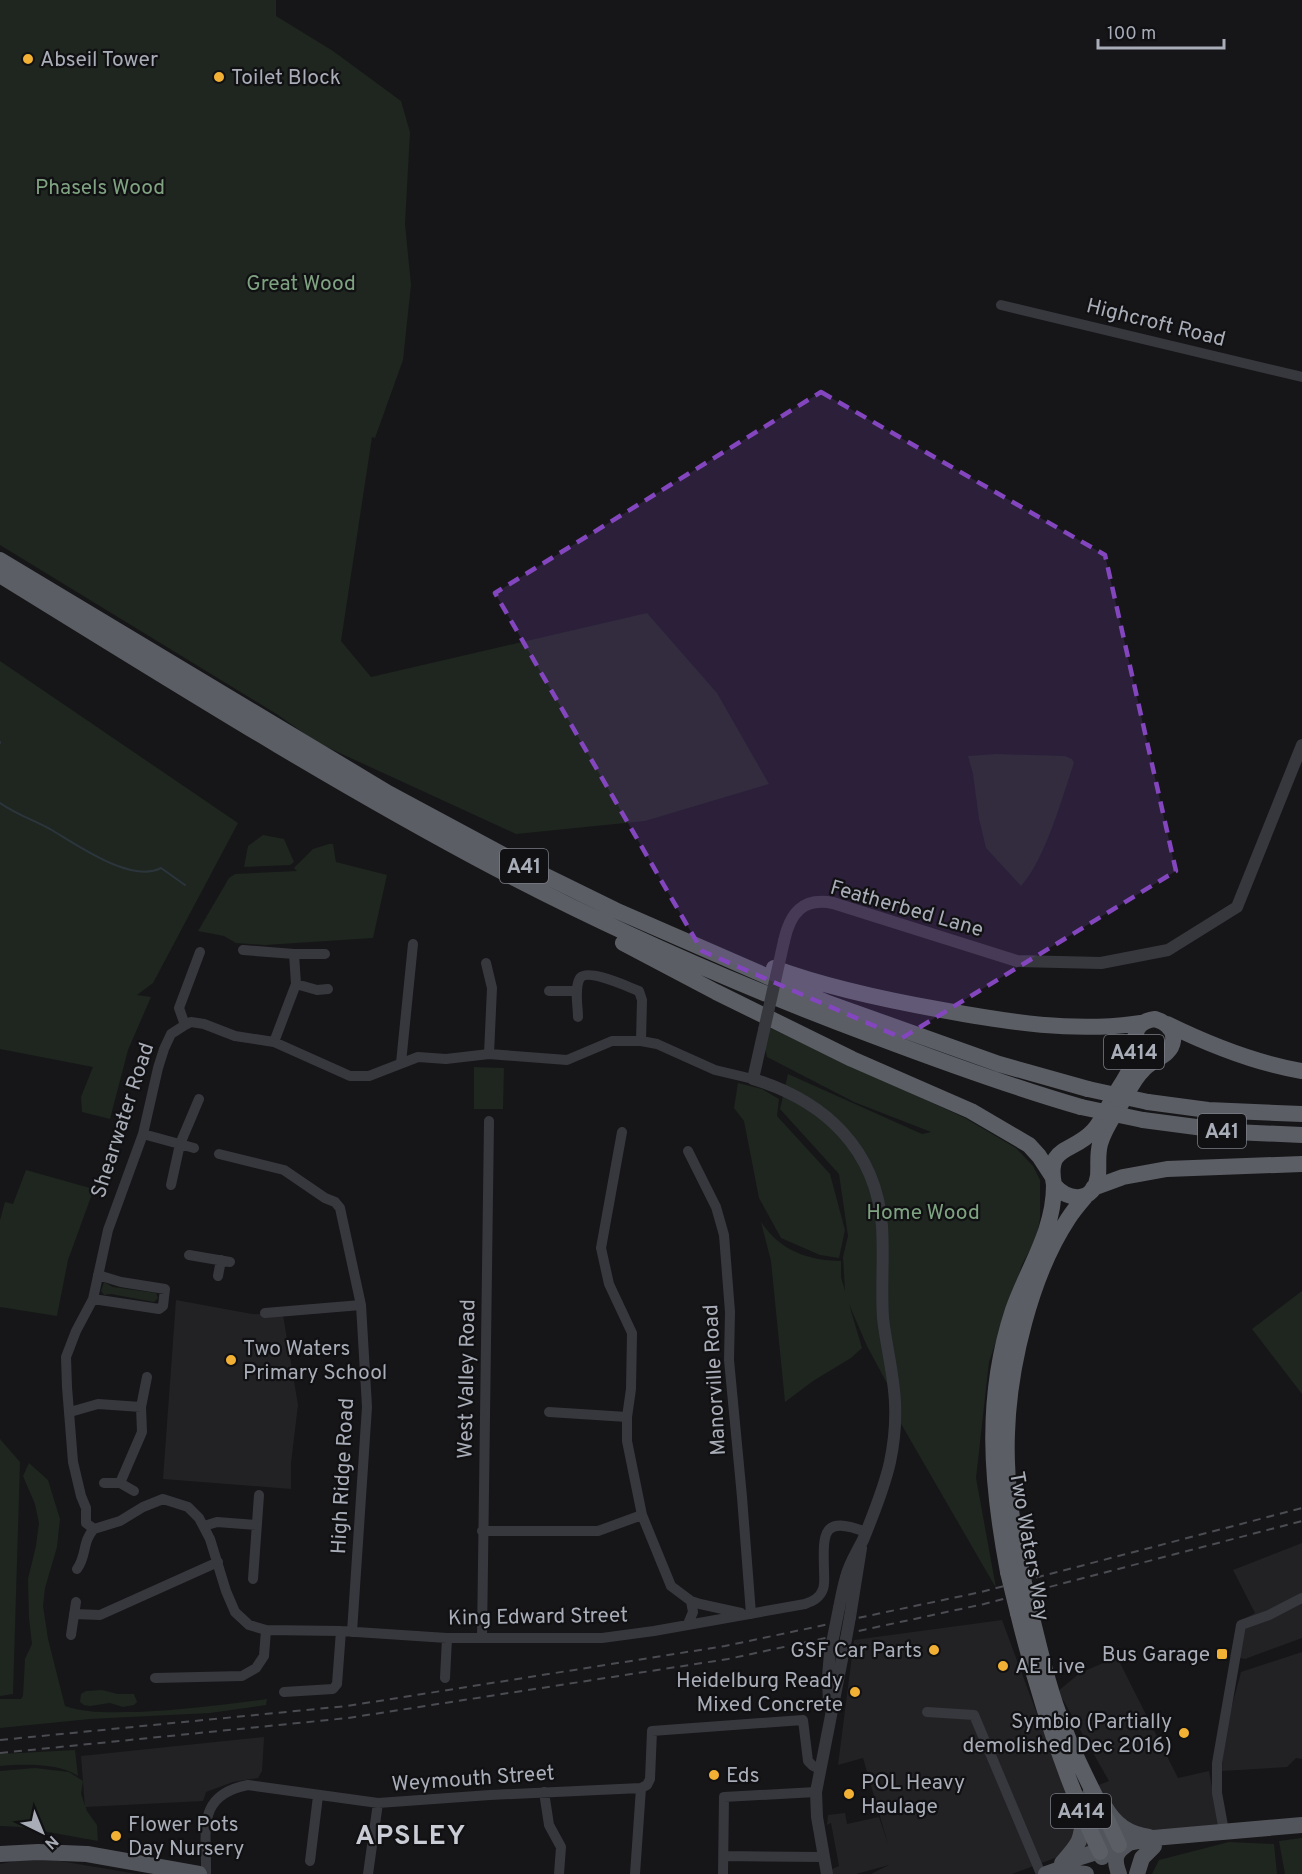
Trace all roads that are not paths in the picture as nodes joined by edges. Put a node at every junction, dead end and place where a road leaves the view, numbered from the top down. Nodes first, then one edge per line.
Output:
1 (1001, 304) dead end
2 (1302, 378) edge
3 (0, 560) edge
4 (0, 575) edge
5 (1302, 745) edge
6 (499, 870) junction
7 (413, 944) dead end
8 (243, 950) dead end
9 (707, 950) junction
10 (200, 952) dead end
11 (294, 954) junction
12 (325, 954) dead end
13 (486, 963) dead end
14 (296, 984) junction
15 (328, 989) dead end
16 (577, 992) junction
17 (549, 1003) dead end
18 (578, 1017) dead end
19 (1141, 1023) junction
20 (1167, 1024) junction
21 (185, 1025) junction
22 (641, 1041) junction
23 (274, 1042) junction
24 (489, 1054) junction
25 (400, 1063) junction
26 (1302, 1071) edge
27 (753, 1079) junction
28 (199, 1099) dead end
29 (1302, 1114) edge
30 (489, 1121) dead end
31 (622, 1132) dead end
32 (143, 1134) junction
33 (1302, 1136) edge
34 (180, 1144) junction
35 (194, 1148) dead end
36 (688, 1151) dead end
37 (219, 1154) dead end
38 (1302, 1164) edge
39 (1053, 1180) junction
40 (171, 1185) dead end
41 (1089, 1192) junction
42 (189, 1255) dead end
43 (98, 1275) junction
44 (218, 1276) dead end
45 (93, 1299) junction
46 (361, 1305) junction
47 (265, 1313) dead end
48 (147, 1377) dead end
49 (141, 1407) junction
50 (70, 1412) junction
51 (549, 1412) dead end
52 (627, 1417) junction
53 (104, 1483) dead end
54 (120, 1483) junction
55 (134, 1491) dead end
56 (259, 1495) dead end
57 (642, 1515) junction
58 (204, 1526) junction
59 (257, 1526) junction
60 (94, 1529) junction
61 (482, 1531) junction
62 (864, 1536) junction
63 (218, 1562) junction
64 (77, 1569) dead end
65 (1015, 1571) junction
66 (253, 1579) dead end
67 (1302, 1598) edge
68 (691, 1601) junction
69 (76, 1602) dead end
70 (1024, 1611) junction
71 (74, 1614) junction
72 (749, 1614) junction
73 (688, 1624) junction
74 (266, 1630) junction
75 (347, 1632) junction
76 (71, 1635) dead end
77 (447, 1638) junction
78 (482, 1638) junction
79 (189, 1665) dead end
80 (189, 1677) junction
81 (155, 1678) dead end
82 (445, 1678) dead end
83 (284, 1692) dead end
84 (927, 1712) dead end
85 (830, 1715) junction
86 (820, 1769) junction
87 (1086, 1779) junction
88 (641, 1788) junction
89 (544, 1792) junction
90 (816, 1792) junction
91 (318, 1796) junction
92 (378, 1803) junction
93 (1083, 1815) junction
94 (1302, 1825) edge
95 (1224, 1831) junction
96 (1154, 1842) junction
97 (0, 1854) edge
98 (724, 1856) junction
99 (1109, 1856) edge
100 (824, 1857) junction
101 (310, 1861) dead end
102 (1051, 1872) edge
103 (200, 1874) edge
104 (207, 1874) edge
105 (368, 1874) edge
106 (559, 1874) edge
107 (634, 1874) edge
108 (723, 1874) edge
109 (827, 1874) edge
110 (1119, 1874) edge
111 (1132, 1874) edge
112 (1137, 1874) edge

1 - 2 street, Highcroft Road
3 - 9 highway, A41
4 - 6 highway, A41
5 - 27 street, Featherbed Lane, bridge
6 - 33 highway, A41, bridge
6 - 39 highway
7 - 25 street
8 - 11 street
9 - 19 highway, A41
9 - 29 highway, A41, bridge
10 - 21 street
11 - 12 street
11 - 14 street
13 - 24 street
14 - 15 street
14 - 23 street
16 - 17 street
16 - 18 street
16 - 22 street
19 - 20 highway, A414
19 - 39 highway, A414
20 - 26 highway
20 - 41 highway, A414
21 - 23 street
21 - 32 street, Shearwater Road
22 - 24 street
22 - 27 street
23 - 25 street
24 - 25 street
27 - 62 street
28 - 34 street
30 - 61 street, West Valley Road
31 - 52 street
32 - 34 street
32 - 43 street, Shearwater Road
34 - 35 street
34 - 40 street
36 - 72 street, Manorville Road
37 - 46 street, High Ridge Road
38 - 41 highway
39 - 41 highway
39 - 65 highway, Two Waters Way / A414
41 - 65 highway, Two Waters Way / A414
42 - 44 street
43 - 45 street, Shearwater Road
43 - 45 street
45 - 50 street, Shearwater Road
46 - 47 street
46 - 75 street, High Ridge Road
48 - 49 street
49 - 50 street
49 - 54 street
50 - 60 street, Shearwater Road
51 - 52 street
52 - 57 street
53 - 54 street
54 - 55 street
56 - 59 street
57 - 61 street
57 - 68 street
58 - 59 street
58 - 60 street
58 - 63 street
59 - 66 street
60 - 64 street
61 - 78 street, West Valley Road
62 - 72 street, King Edward Street
62 - 85 street, bridge
62 - 85 street, bridge
63 - 71 street
63 - 74 street
65 - 70 highway, Two Waters Way / A414, bridge
67 - 95 street
68 - 72 street
68 - 73 street
69 - 71 street
70 - 87 highway, Two Waters Way / A414
70 - 93 highway, Two Waters Way / A414
71 - 76 street
72 - 73 street, King Edward Street
73 - 78 street, King Edward Street
74 - 75 street, King Edward Street
74 - 80 street
75 - 77 street, King Edward Street
75 - 83 street, High Ridge Road
77 - 78 street, King Edward Street
77 - 82 street
79 - 80 street
80 - 81 street
84 - 102 street
85 - 86 street
86 - 88 street
86 - 90 street
87 - 96 main road
87 - 99 highway, Two Waters Way / A414
88 - 89 street, Weymouth Street
88 - 107 street
89 - 92 street, Weymouth Street
89 - 106 street
90 - 98 street
90 - 100 street
91 - 92 street
91 - 101 street
91 - 104 street
92 - 105 street, Weymouth Street
93 - 99 highway, Two Waters Way / A414
93 - 102 main road
94 - 95 main road
95 - 96 main road
96 - 99 main road
96 - 112 main road
97 - 103 main road
98 - 100 street
98 - 108 street
99 - 102 main road
99 - 102 main road
99 - 110 main road
99 - 111 main road, Two Waters Way / A414
100 - 109 street

